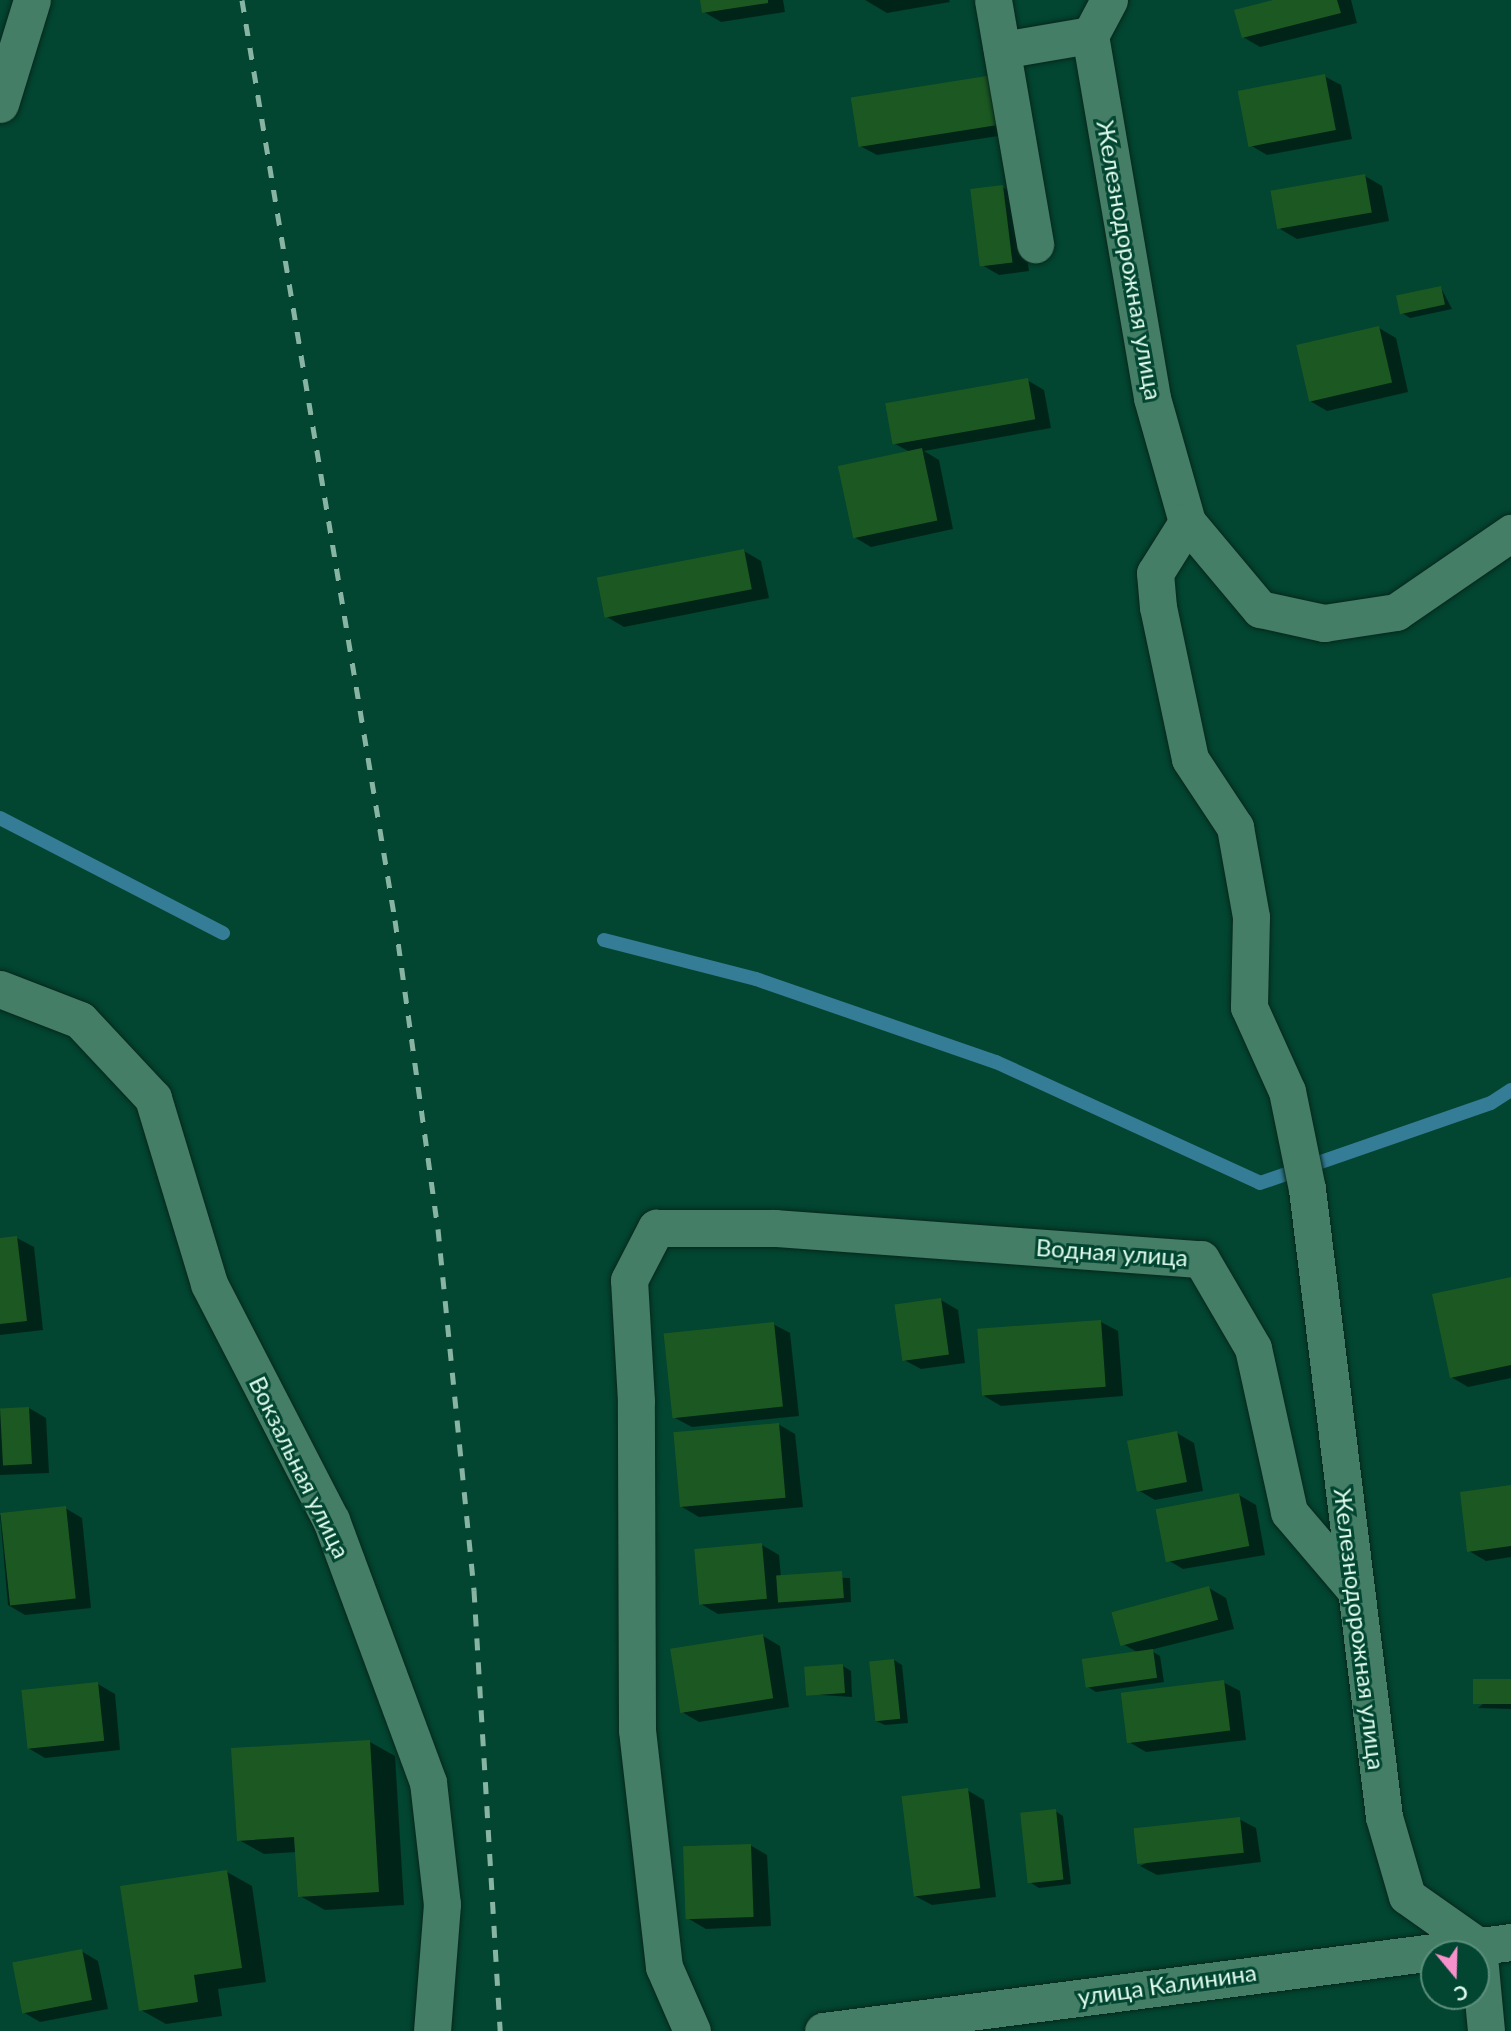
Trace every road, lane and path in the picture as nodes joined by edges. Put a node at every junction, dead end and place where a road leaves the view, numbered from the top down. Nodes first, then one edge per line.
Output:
1 (32, 0) edge
2 (993, 0) edge
3 (1109, 0) edge
4 (1090, 34) junction
5 (1002, 50) junction
6 (0, 104) edge
7 (1035, 244) dead end
8 (1187, 522) junction
9 (1511, 533) edge
10 (0, 989) edge
11 (1352, 1586) junction
12 (1494, 1944) edge
13 (432, 2031) edge
14 (692, 2031) edge
15 (823, 2031) edge
16 (1486, 2031) edge

1 - 6 street
2 - 5 street
3 - 4 street
4 - 5 street
4 - 8 street, Железнодорожная улица
5 - 7 street
8 - 9 street
8 - 11 street, Железнодорожная улица
10 - 13 street, Вокзальная улица
11 - 12 street, Железнодорожная улица
11 - 14 street, Водная улица
12 - 15 street, улица Калинина
12 - 16 street

